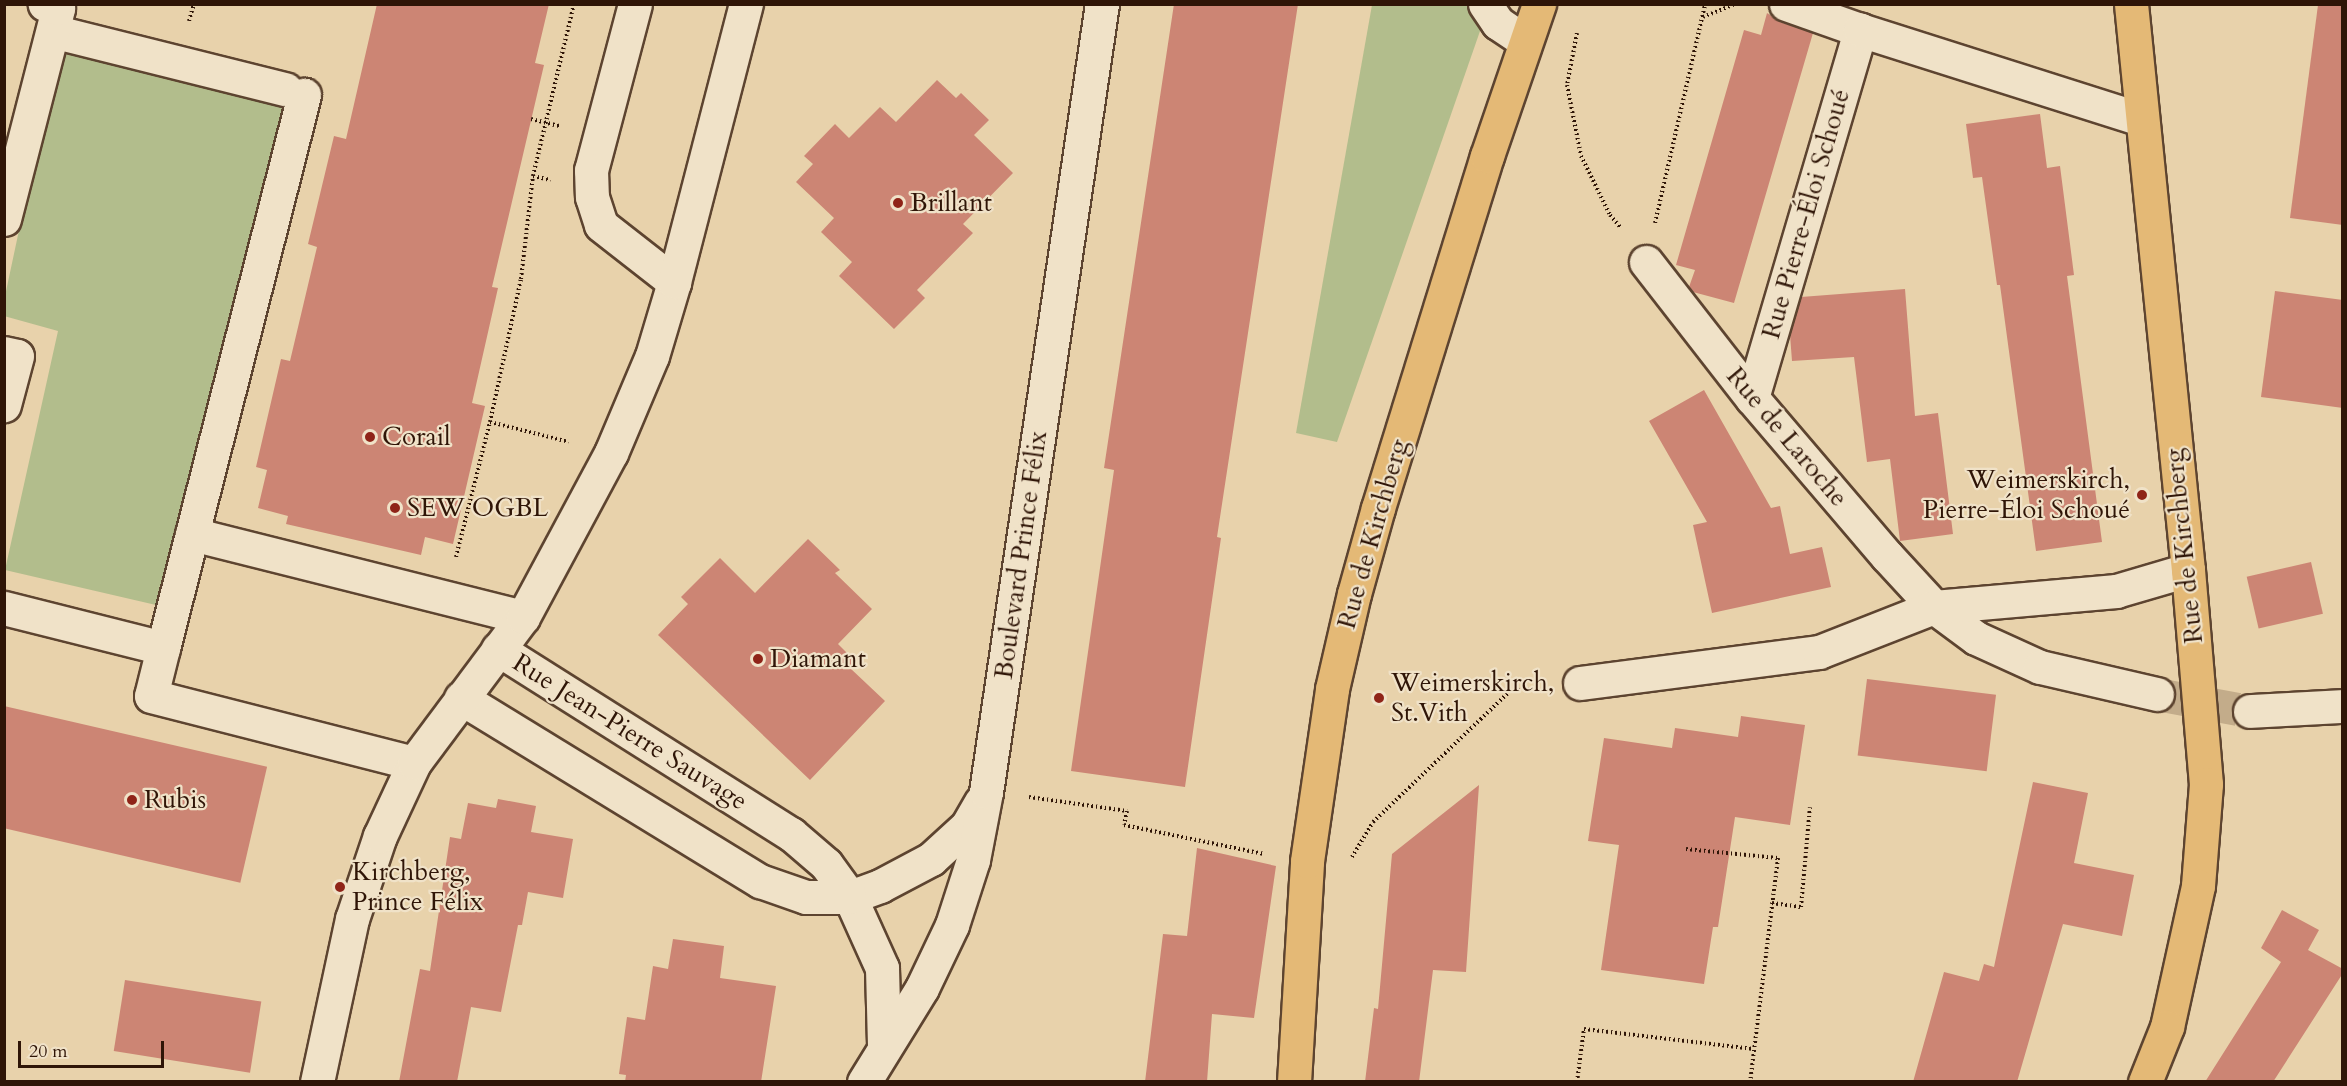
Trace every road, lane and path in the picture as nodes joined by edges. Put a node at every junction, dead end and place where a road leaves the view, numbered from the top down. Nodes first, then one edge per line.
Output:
1 (45, 4) edge
2 (194, 4) edge
3 (574, 4) edge
4 (635, 4) edge
5 (746, 4) edge
6 (1102, 4) edge
7 (1485, 4) edge
8 (1539, 4) edge
9 (1705, 4) edge
10 (1735, 4) edge
11 (1786, 4) edge
12 (2131, 4) edge
13 (1702, 17) junction
14 (188, 24) dead end
15 (1577, 30) dead end
16 (1860, 30) junction
17 (68, 35) dead end
18 (1525, 41) junction
19 (531, 119) dead end
20 (2140, 119) junction
21 (546, 123) junction
22 (533, 176) junction
23 (557, 182) dead end
24 (4, 219) edge
25 (1646, 262) junction
26 (674, 282) junction
27 (4, 353) edge
28 (1752, 398) junction
29 (4, 405) edge
30 (490, 422) junction
31 (611, 453) junction
32 (192, 534) junction
33 (2188, 570) junction
34 (419, 591) junction
35 (1934, 607) junction
36 (4, 608) edge
37 (523, 617) junction
38 (163, 648) junction
39 (498, 650) junction
40 (1580, 683) joint
41 (2157, 694) tunnel mouth
42 (461, 698) junction
43 (2343, 706) edge
44 (2250, 711) tunnel mouth
45 (414, 763) junction
46 (986, 792) junction
47 (1809, 807) dead end
48 (1686, 849) dead end
49 (1270, 855) dead end
50 (1351, 858) dead end
51 (850, 897) junction
52 (1772, 903) junction
53 (884, 1046) junction
54 (1754, 1049) junction
55 (316, 1082) edge
56 (864, 1082) edge
57 (1294, 1082) edge
58 (1577, 1082) edge
59 (1750, 1082) edge
60 (2145, 1082) edge

1 - 24 street
2 - 14 path
3 - 21 path
4 - 26 street
5 - 26 street, Rue Jean-Pierre Sauvage
6 - 46 street, Boulevard Prince Félix
7 - 18 street
8 - 18 main road, Rue de Kirchberg
9 - 13 path
10 - 13 path
11 - 16 street
12 - 20 main road, Rue de Kirchberg
13 - 25 path
15 - 25 path
16 - 20 street
16 - 28 street, Rue Pierre-Éloi Schoué
17 - 32 street
18 - 57 main road, Rue de Kirchberg
19 - 21 path
20 - 33 main road, Rue de Kirchberg
21 - 22 path
22 - 23 path
22 - 30 path
25 - 28 street, Rue de Laroche
26 - 31 street, Rue Jean-Pierre Sauvage
27 - 29 street
28 - 35 street, Rue de Laroche
30 - 31 path
30 - 34 path
31 - 37 street, Rue Jean-Pierre Sauvage
32 - 34 street
32 - 38 street
33 - 35 street
33 - 60 main road, Rue de Kirchberg
34 - 37 street
35 - 40 street
35 - 41 street, Rue de Laroche
36 - 38 street
37 - 39 street, Rue Jean-Pierre Sauvage
38 - 45 street
39 - 42 street
39 - 51 street, Rue Jean-Pierre Sauvage
40 - 50 path
42 - 45 street
42 - 51 street
43 - 44 street
45 - 55 street
46 - 49 path
46 - 51 street
46 - 53 street, Boulevard Prince Félix
47 - 52 path
48 - 52 path
51 - 53 street, Rue Jean-Pierre Sauvage
52 - 54 path
53 - 56 street, Boulevard Prince Félix
54 - 58 path
54 - 59 path

